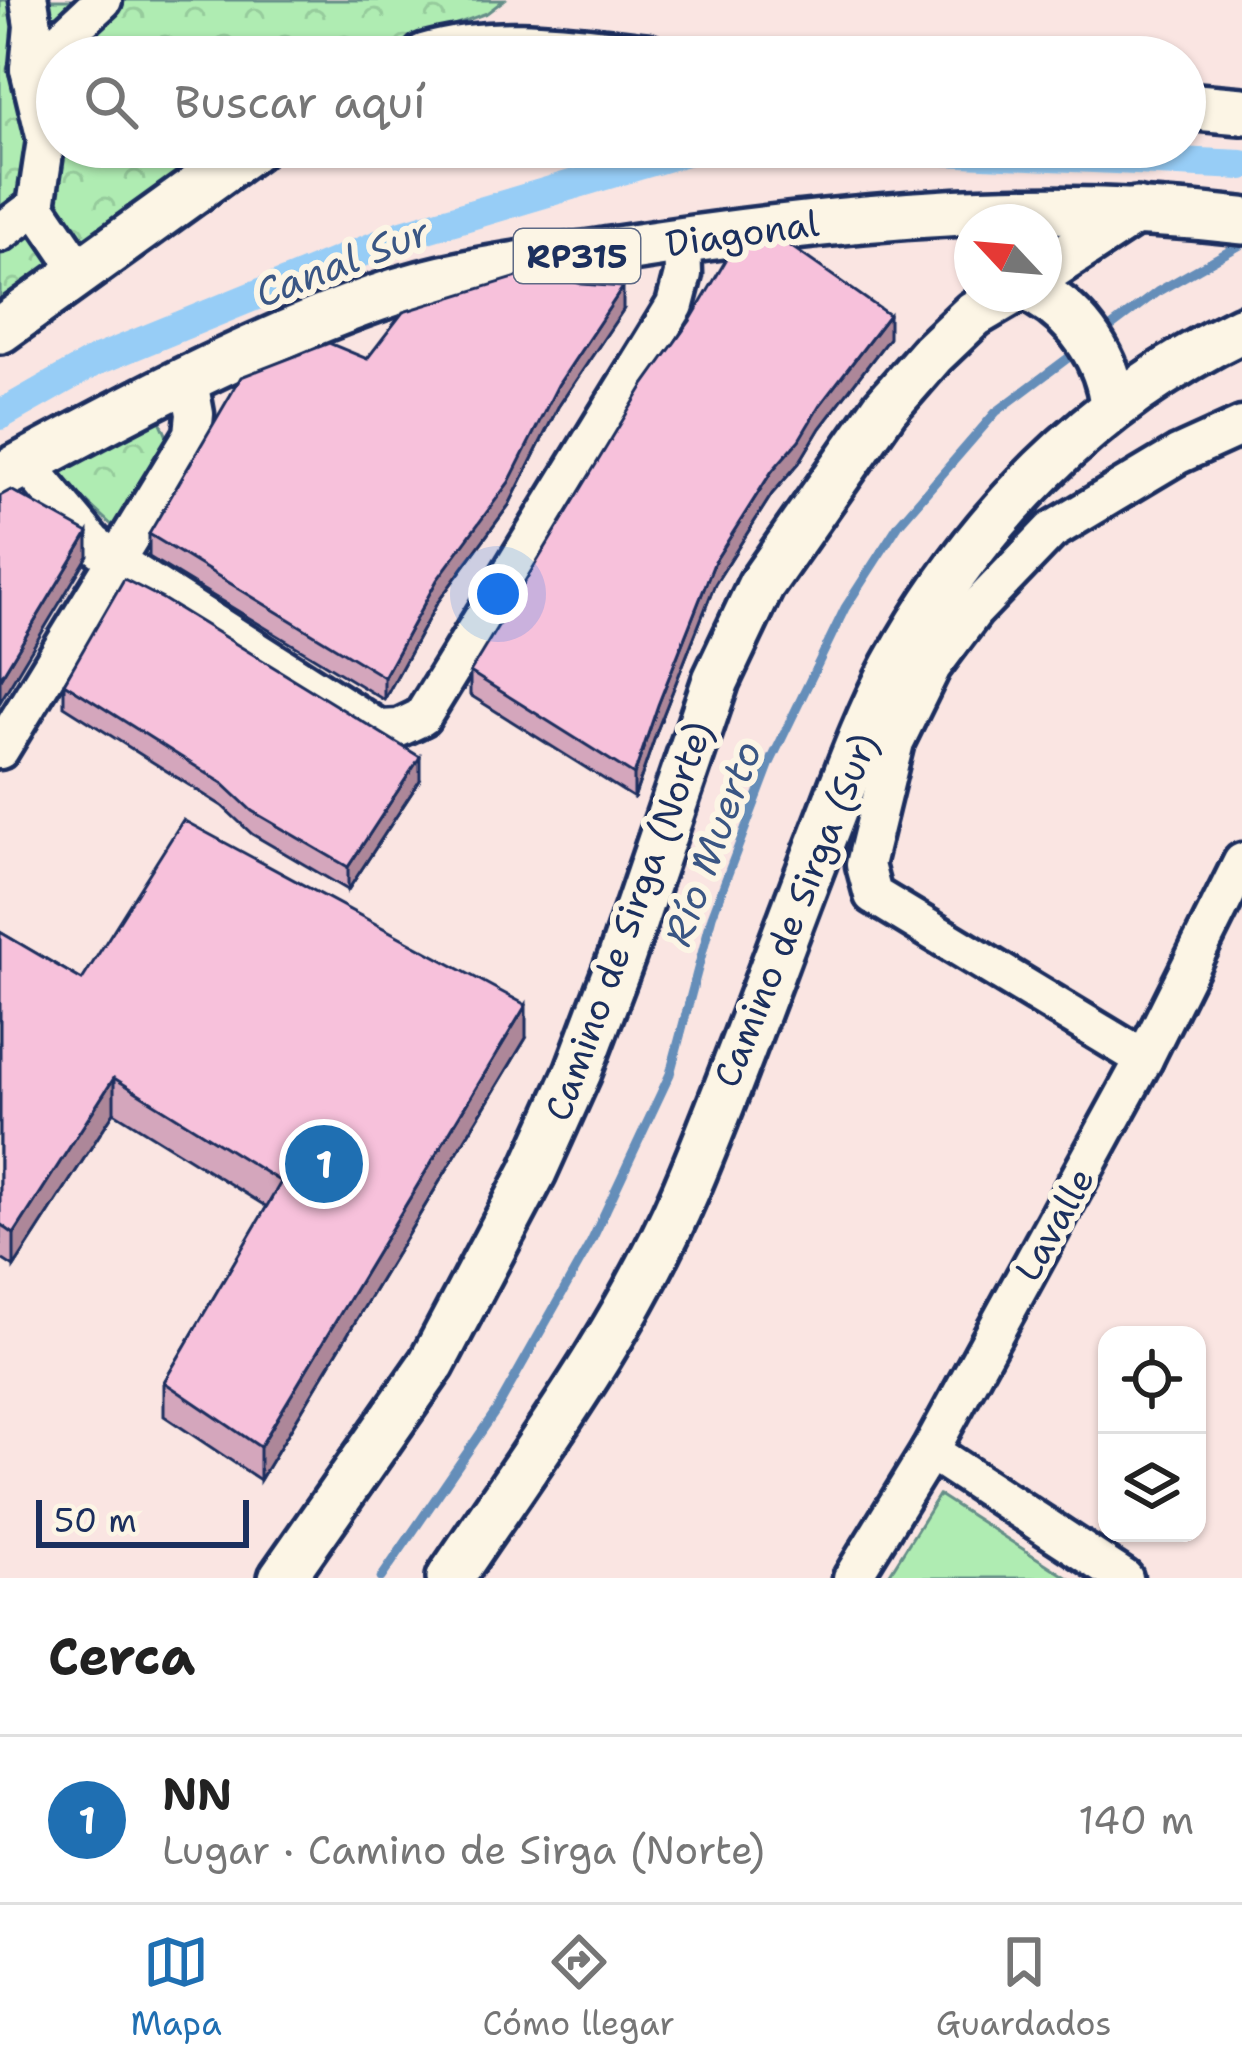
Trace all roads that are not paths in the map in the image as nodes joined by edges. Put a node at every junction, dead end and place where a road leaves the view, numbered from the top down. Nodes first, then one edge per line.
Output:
1 (29, 0) edge
2 (103, 0) edge
3 (64, 36) edge
4 (36, 62) edge
5 (29, 69) junction
6 (36, 98) edge
7 (1206, 108) edge
8 (1242, 111) edge
9 (42, 168) edge
10 (225, 168) edge
11 (37, 206) junction
12 (1136, 211) junction
13 (1062, 213) edge
14 (954, 216) edge
15 (1242, 221) edge
16 (0, 232) edge
17 (682, 240) junction
18 (1062, 259) edge
19 (81, 272) junction
20 (977, 312) edge
21 (1060, 312) edge
22 (1242, 329) edge
23 (0, 330) edge
24 (189, 381) junction
25 (1113, 406) junction
26 (1242, 426) edge
27 (13, 470) edge
28 (118, 562) junction
29 (0, 750) edge
30 (1242, 862) edge
31 (1144, 1059) junction
32 (930, 1451) junction
33 (282, 1578) edge
34 (450, 1578) edge
35 (852, 1578) edge
36 (1124, 1578) edge

1 - 5 street
2 - 3 street
4 - 5 street
5 - 6 street
7 - 8 main road
9 - 11 street
10 - 19 main road
11 - 16 street
11 - 19 street
12 - 13 main road, Diagonal / RP315
12 - 15 main road, Diagonal / RP315
12 - 18 main road
14 - 17 main road, Diagonal / RP315
17 - 24 main road, Diagonal / RP315
17 - 28 street
19 - 23 main road
20 - 33 main road, Camino de Sirga (Norte)
21 - 25 main road
22 - 25 main road, Camino de Sirga (Sur)
24 - 27 main road, Diagonal / RP315
24 - 28 street
25 - 34 main road, Camino de Sirga (Sur)
26 - 31 street
27 - 28 street
28 - 29 street
30 - 31 street, Lavalle
31 - 32 street, Lavalle
32 - 35 street, Lavalle
32 - 36 street

